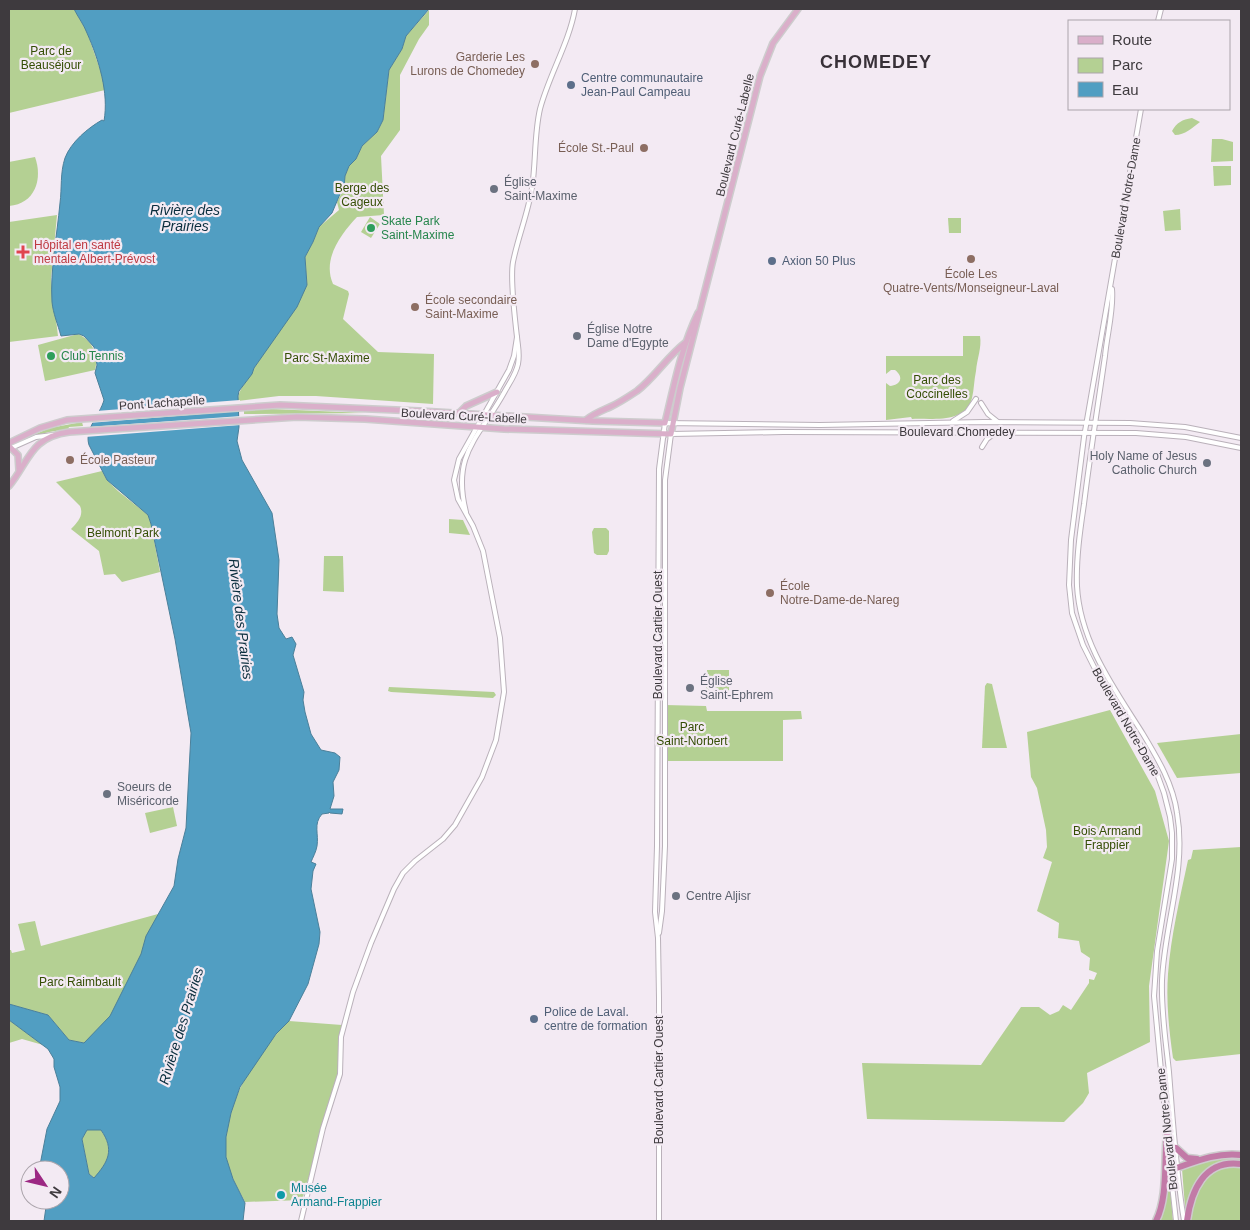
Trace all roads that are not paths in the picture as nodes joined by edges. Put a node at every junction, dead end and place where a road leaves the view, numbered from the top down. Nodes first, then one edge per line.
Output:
1 (576, 9) edge
2 (798, 9) edge
3 (1141, 110) edge
4 (1111, 286) junction
5 (702, 304) junction
6 (517, 337) junction
7 (685, 343) junction
8 (497, 392) junction
9 (976, 400) dead end
10 (981, 403) dead end
11 (244, 406) joint
12 (459, 413) junction
13 (484, 414) junction
14 (491, 415) junction
15 (244, 420) joint
16 (586, 420) junction
17 (951, 422) junction
18 (998, 422) junction
19 (1086, 422) junction
20 (665, 423) junction
21 (673, 423) junction
22 (1095, 423) junction
23 (479, 427) junction
24 (996, 432) junction
25 (1085, 432) junction
26 (1093, 432) junction
27 (663, 434) junction
28 (671, 434) junction
29 (54, 435) junction
30 (1241, 438) edge
31 (10, 446) edge
32 (982, 448) dead end
33 (1241, 448) edge
34 (19, 470) junction
35 (9, 486) edge
36 (467, 515) junction
37 (658, 938) junction
38 (1167, 1134) junction
39 (1176, 1148) junction
40 (1241, 1156) edge
41 (1201, 1160) junction
42 (1241, 1164) edge
43 (1178, 1168) junction
44 (1171, 1170) junction
45 (301, 1221) edge
46 (659, 1221) edge
47 (1156, 1221) edge
48 (1176, 1221) edge
49 (1186, 1221) edge

1 - 6 street
2 - 5 main road, Boulevard Curé-Labelle
3 - 4 street, Boulevard Notre-Dame
4 - 19 street, Boulevard Notre-Dame
4 - 22 street, Boulevard Notre-Dame
5 - 7 main road, Boulevard Curé-Labelle
5 - 21 main road, Boulevard Curé-Labelle
6 - 8 street
6 - 14 street
7 - 16 main road
7 - 20 main road, Boulevard Curé-Labelle
8 - 12 main road
8 - 13 street
9 - 17 street
10 - 18 street
11 - 12 main road, Boulevard Curé-Labelle
11 - 31 main road, Pont Lachapelle
12 - 13 main road, Boulevard Curé-Labelle
13 - 14 main road, Boulevard Curé-Labelle
13 - 23 street
14 - 16 main road, Boulevard Curé-Labelle
14 - 23 street
15 - 23 main road, Boulevard Curé-Labelle
15 - 29 main road, Pont Lachapelle
16 - 20 main road, Boulevard Curé-Labelle
17 - 18 street, Boulevard Chomedey
17 - 21 street, Boulevard Chomedey
18 - 19 street, Boulevard Chomedey
19 - 22 street, Boulevard Chomedey
19 - 25 street, Boulevard Notre-Dame
20 - 21 street, Boulevard Curé-Labelle
20 - 27 street, Boulevard Cartier Ouest
21 - 28 main road, Boulevard Curé-Labelle
22 - 26 street, Boulevard Notre-Dame
22 - 30 street, Boulevard Chomedey
23 - 27 main road, Boulevard Curé-Labelle
23 - 36 street
23 - 36 street
24 - 25 street, Boulevard Chomedey
24 - 28 street, Boulevard Chomedey
24 - 32 street
25 - 26 street, Boulevard Chomedey
25 - 38 street, Boulevard Notre-Dame
26 - 33 street, Boulevard Chomedey
26 - 39 street, Boulevard Notre-Dame
27 - 28 main road, Boulevard Curé-Labelle
27 - 37 street, Boulevard Cartier Ouest
28 - 37 street, Boulevard Cartier Ouest
29 - 31 street
29 - 34 main road
31 - 34 main road
34 - 35 main road
36 - 45 street
37 - 46 street, Boulevard Cartier Ouest
38 - 44 street, Boulevard Notre-Dame
38 - 47 highway
39 - 41 highway
39 - 43 street, Boulevard Notre-Dame
40 - 41 highway
41 - 43 highway
42 - 49 highway
43 - 44 highway
43 - 49 street, Boulevard Notre-Dame
44 - 48 street, Boulevard Notre-Dame

